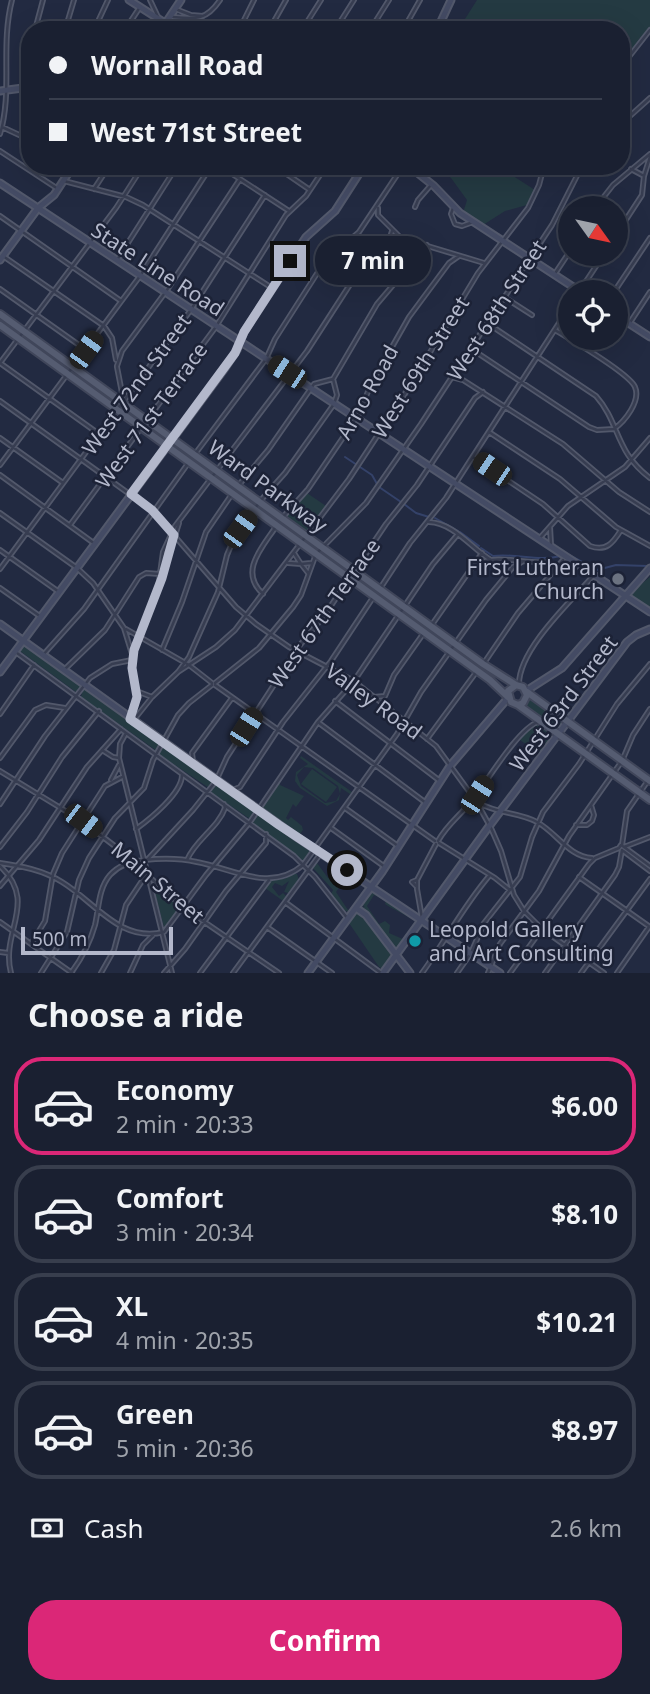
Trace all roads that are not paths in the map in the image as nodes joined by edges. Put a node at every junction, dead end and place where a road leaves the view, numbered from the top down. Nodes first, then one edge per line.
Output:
1 (12, 0) edge
2 (43, 0) edge
3 (74, 0) edge
4 (108, 0) edge
5 (130, 0) edge
6 (150, 0) edge
7 (183, 0) edge
8 (220, 0) edge
9 (254, 0) edge
10 (286, 0) edge
11 (321, 0) edge
12 (354, 0) edge
13 (389, 0) edge
14 (420, 0) edge
15 (451, 0) edge
16 (140, 7) junction
17 (178, 10) junction
18 (203, 16) junction
19 (173, 17) junction
20 (37, 21) edge
21 (68, 21) edge
22 (98, 21) edge
23 (131, 21) edge
24 (158, 21) edge
25 (161, 21) edge
26 (166, 21) edge
27 (168, 21) edge
28 (244, 21) edge
29 (275, 21) edge
30 (308, 21) edge
31 (341, 21) edge
32 (376, 21) edge
33 (408, 21) edge
34 (441, 21) edge
35 (650, 30) edge
36 (630, 56) edge
37 (21, 89) edge
38 (3, 91) edge
39 (650, 98) edge
40 (630, 116) edge
41 (2, 127) junction
42 (0, 134) edge
43 (21, 135) edge
44 (0, 151) edge
45 (650, 156) edge
46 (21, 165) edge
47 (631, 169) joint
48 (37, 175) edge
49 (67, 175) edge
50 (103, 175) edge
51 (137, 175) edge
52 (171, 175) edge
53 (205, 175) edge
54 (234, 175) edge
55 (288, 175) edge
56 (320, 175) edge
57 (359, 175) edge
58 (397, 175) edge
59 (420, 175) edge
60 (541, 175) edge
61 (577, 175) edge
62 (624, 175) edge
63 (644, 176) junction
64 (240, 179) junction
65 (64, 181) junction
66 (0, 183) edge
67 (432, 184) junction
68 (58, 189) junction
69 (94, 189) junction
70 (310, 190) junction
71 (265, 195) junction
72 (604, 196) edge
73 (123, 197) junction
74 (49, 200) junction
75 (378, 205) junction
76 (415, 207) dead end
77 (38, 208) junction
78 (453, 208) junction
79 (149, 209) junction
80 (289, 211) junction
81 (372, 214) junction
82 (378, 215) junction
83 (0, 216) edge
84 (52, 217) junction
85 (628, 217) edge
86 (473, 222) junction
87 (174, 224) junction
88 (22, 230) junction
89 (392, 231) junction
90 (401, 238) junction
91 (650, 238) edge
92 (199, 241) junction
93 (89, 242) junction
94 (503, 242) junction
95 (418, 243) junction
96 (388, 245) junction
97 (427, 245) junction
98 (449, 253) junction
99 (418, 255) junction
100 (4, 256) edge
101 (459, 256) junction
102 (224, 258) junction
103 (528, 258) junction
104 (117, 260) junction
105 (476, 262) junction
106 (486, 262) junction
107 (449, 263) junction
108 (72, 266) junction
109 (560, 266) edge
110 (481, 269) junction
111 (248, 273) junction
112 (554, 275) junction
113 (140, 276) junction
114 (562, 280) edge
115 (622, 280) edge
116 (272, 288) junction
117 (0, 289) edge
118 (54, 290) junction
119 (165, 292) junction
120 (650, 292) edge
121 (504, 297) junction
122 (121, 301) junction
123 (191, 309) junction
124 (0, 314) edge
125 (36, 314) junction
126 (533, 315) dead end
127 (487, 322) junction
128 (629, 324) joint
129 (558, 325) edge
130 (0, 326) edge
131 (104, 326) junction
132 (216, 326) junction
133 (555, 330) junction
134 (24, 331) junction
135 (650, 337) edge
136 (18, 338) junction
137 (240, 342) junction
138 (470, 348) junction
139 (86, 350) junction
140 (115, 351) junction
141 (122, 352) junction
142 (538, 356) junction
143 (266, 359) junction
144 (0, 363) edge
145 (74, 366) junction
146 (117, 366) junction
147 (457, 369) junction
148 (288, 373) junction
149 (68, 374) junction
150 (451, 377) junction
151 (333, 379) junction
152 (463, 380) junction
153 (522, 382) junction
154 (311, 388) junction
155 (476, 388) junction
156 (483, 392) junction
157 (50, 398) junction
158 (475, 398) junction
159 (0, 401) edge
160 (122, 401) junction
161 (334, 404) junction
162 (505, 407) junction
163 (117, 410) junction
164 (356, 418) junction
165 (147, 420) junction
166 (32, 423) junction
167 (141, 428) junction
168 (614, 429) junction
169 (489, 432) junction
170 (379, 433) junction
171 (99, 434) junction
172 (0, 438) edge
173 (172, 438) junction
174 (650, 438) edge
175 (167, 446) junction
176 (13, 447) junction
177 (402, 448) junction
178 (195, 454) junction
179 (473, 457) junction
180 (81, 458) junction
181 (631, 461) junction
182 (189, 462) junction
183 (0, 465) edge
184 (429, 466) junction
185 (217, 470) junction
186 (0, 475) edge
187 (106, 476) junction
188 (211, 478) junction
189 (650, 478) edge
190 (606, 480) junction
191 (63, 483) junction
192 (456, 484) junction
193 (238, 486) junction
194 (131, 494) junction
195 (233, 494) junction
196 (580, 496) junction
197 (260, 502) junction
198 (45, 507) junction
199 (254, 510) junction
200 (153, 511) junction
201 (650, 512) edge
202 (0, 513) edge
203 (432, 516) junction
204 (558, 516) junction
205 (282, 518) junction
206 (427, 522) junction
207 (435, 522) junction
208 (70, 525) junction
209 (276, 526) junction
210 (550, 527) junction
211 (621, 530) junction
212 (27, 532) junction
213 (173, 533) junction
214 (458, 534) junction
215 (307, 536) junction
216 (539, 539) junction
217 (95, 544) junction
218 (301, 544) junction
219 (650, 546) edge
220 (322, 547) junction
221 (552, 547) junction
222 (0, 550) edge
223 (294, 553) junction
224 (316, 554) junction
225 (482, 554) junction
226 (9, 556) junction
227 (508, 559) junction
228 (570, 559) junction
229 (491, 560) junction
230 (563, 560) junction
231 (196, 561) junction
232 (522, 562) junction
233 (547, 562) junction
234 (287, 563) junction
235 (312, 563) junction
236 (301, 564) junction
237 (473, 565) junction
238 (513, 567) junction
239 (77, 568) junction
240 (0, 569) edge
241 (355, 570) junction
242 (552, 572) junction
243 (650, 572) edge
244 (162, 573) junction
245 (308, 573) junction
246 (594, 575) junction
247 (349, 578) junction
248 (0, 588) edge
249 (219, 588) junction
250 (97, 589) junction
251 (380, 589) junction
252 (59, 592) junction
253 (263, 594) junction
254 (625, 595) junction
255 (374, 596) junction
256 (405, 606) junction
257 (650, 612) edge
258 (399, 614) junction
259 (115, 615) junction
260 (246, 616) junction
261 (41, 617) junction
262 (0, 624) edge
263 (431, 626) junction
264 (124, 628) junction
265 (649, 630) edge
266 (424, 633) junction
267 (269, 634) junction
268 (139, 636) junction
269 (23, 640) junction
270 (456, 644) junction
271 (193, 649) junction
272 (162, 650) junction
273 (15, 651) junction
274 (296, 651) junction
275 (451, 652) junction
276 (43, 655) junction
277 (202, 656) junction
278 (132, 660) junction
279 (187, 664) junction
280 (483, 664) junction
281 (650, 664) edge
282 (35, 666) junction
283 (327, 666) junction
284 (64, 670) junction
285 (478, 671) junction
286 (0, 672) edge
287 (354, 681) junction
288 (213, 684) junction
289 (85, 685) junction
290 (518, 685) junction
291 (137, 691) junction
292 (526, 691) junction
293 (77, 695) junction
294 (152, 696) junction
295 (385, 696) junction
296 (374, 697) junction
297 (508, 697) junction
298 (232, 698) junction
299 (335, 701) junction
300 (516, 705) junction
301 (386, 707) junction
302 (66, 709) junction
303 (650, 709) edge
304 (134, 711) junction
305 (99, 712) junction
306 (0, 714) edge
307 (138, 714) junction
308 (254, 714) junction
309 (495, 714) junction
310 (531, 714) junction
311 (132, 719) junction
312 (318, 722) junction
313 (541, 722) junction
314 (568, 722) junction
315 (404, 723) junction
316 (530, 725) junction
317 (121, 729) junction
318 (278, 730) junction
319 (126, 733) junction
320 (559, 734) junction
321 (427, 739) junction
322 (593, 740) junction
323 (164, 743) junction
324 (390, 744) junction
325 (301, 745) junction
326 (102, 750) junction
327 (192, 753) junction
328 (586, 753) junction
329 (157, 754) junction
330 (182, 756) junction
331 (0, 758) edge
332 (119, 758) junction
333 (622, 761) junction
334 (194, 764) junction
335 (451, 765) junction
336 (374, 766) junction
337 (0, 771) edge
338 (182, 772) junction
339 (613, 773) junction
340 (123, 777) junction
341 (191, 779) junction
342 (649, 779) edge
343 (16, 780) junction
344 (216, 780) junction
345 (182, 781) junction
346 (440, 781) junction
347 (110, 782) junction
348 (240, 787) junction
349 (359, 787) junction
350 (229, 790) junction
351 (208, 792) junction
352 (640, 792) junction
353 (38, 793) junction
354 (243, 799) junction
355 (475, 800) junction
356 (650, 800) edge
357 (129, 803) junction
358 (426, 803) junction
359 (0, 804) edge
360 (224, 804) junction
361 (591, 805) junction
362 (60, 807) junction
363 (345, 808) junction
364 (232, 810) junction
365 (258, 810) junction
366 (225, 811) junction
367 (500, 812) junction
368 (82, 821) junction
369 (250, 822) junction
370 (538, 823) junction
371 (411, 825) junction
372 (490, 825) junction
373 (576, 825) junction
374 (330, 828) junction
375 (136, 829) junction
376 (266, 834) junction
377 (103, 836) junction
378 (650, 836) edge
379 (275, 841) junction
380 (437, 842) junction
381 (266, 843) junction
382 (564, 845) junction
383 (398, 846) junction
384 (0, 847) edge
385 (622, 848) junction
386 (318, 852) junction
387 (580, 857) junction
388 (595, 858) junction
389 (146, 860) junction
390 (187, 860) junction
391 (465, 861) junction
392 (132, 862) junction
393 (0, 864) edge
394 (214, 865) junction
395 (303, 865) junction
396 (18, 866) junction
397 (385, 867) junction
398 (585, 868) junction
399 (650, 868) edge
400 (309, 870) junction
401 (295, 872) junction
402 (240, 874) junction
403 (490, 874) junction
404 (148, 875) junction
405 (9, 876) junction
406 (53, 877) junction
407 (579, 877) junction
408 (261, 878) junction
409 (302, 878) junction
410 (509, 878) junction
411 (650, 878) edge
412 (271, 879) junction
413 (502, 883) junction
414 (264, 885) junction
415 (0, 886) edge
416 (372, 887) junction
417 (511, 889) junction
418 (75, 891) junction
419 (602, 893) junction
420 (362, 899) junction
421 (285, 902) junction
422 (183, 907) junction
423 (356, 908) junction
424 (625, 910) junction
425 (97, 911) junction
426 (524, 911) junction
427 (366, 915) junction
428 (348, 919) junction
429 (423, 921) junction
430 (0, 922) edge
431 (205, 922) junction
432 (120, 927) junction
433 (267, 927) junction
434 (650, 927) edge
435 (542, 929) junction
436 (12, 931) junction
437 (164, 932) junction
438 (143, 935) junction
439 (153, 935) junction
440 (227, 936) junction
441 (448, 937) junction
442 (334, 938) junction
443 (31, 944) junction
444 (143, 945) junction
445 (565, 945) junction
446 (249, 951) junction
447 (0, 952) edge
448 (8, 953) junction
449 (471, 953) junction
450 (397, 956) junction
451 (51, 958) junction
452 (316, 962) junction
453 (589, 962) junction
454 (171, 965) junction
455 (490, 970) edge
456 (11, 973) edge
457 (41, 973) edge
458 (72, 973) edge
459 (101, 973) edge
460 (130, 973) edge
461 (164, 973) edge
462 (173, 973) edge
463 (200, 973) edge
464 (233, 973) edge
465 (279, 973) edge
466 (308, 973) edge
467 (332, 973) edge
468 (382, 973) edge
469 (410, 973) edge
470 (422, 973) edge
471 (457, 973) edge
472 (500, 973) edge
473 (510, 973) edge
474 (545, 973) edge
475 (580, 973) edge
476 (604, 973) edge
477 (617, 973) edge

1 - 38 street
2 - 20 street
3 - 21 street
4 - 22 street
5 - 16 main road
6 - 25 street
7 - 17 main road
7 - 26 main road
8 - 18 street
9 - 28 street
10 - 29 street
11 - 30 street
12 - 31 street
13 - 32 street
14 - 33 street
15 - 34 main road
16 - 23 street
16 - 24 main road
17 - 18 street
17 - 19 main road
18 - 19 street
19 - 27 main road
35 - 36 street
37 - 38 main road
38 - 41 street
39 - 40 street
41 - 42 street
41 - 43 street
44 - 46 street
45 - 47 street
45 - 63 street
47 - 63 street
48 - 68 street
49 - 65 main road
50 - 69 street
51 - 73 street
52 - 79 street
53 - 87 street
54 - 64 street
55 - 70 street
56 - 70 street, West 71st Terrace
57 - 116 main road
58 - 75 street
59 - 67 main road
60 - 94 street, West 69th Street
61 - 103 street, West 68th Street
62 - 72 street
63 - 85 street
64 - 71 street
64 - 92 street
65 - 68 main road
65 - 69 street
66 - 77 main road, State Line Road
67 - 76 street
67 - 78 main road
68 - 74 main road
69 - 73 street
70 - 80 street, West 71st Terrace
71 - 80 street
71 - 102 street, West 72nd Street
73 - 79 street
73 - 93 street
74 - 77 main road
74 - 84 main road
75 - 81 street
75 - 82 street
77 - 84 main road, State Line Road
77 - 88 main road
78 - 86 main road
78 - 86 street
79 - 87 street
79 - 104 street
80 - 111 street, West 71st Terrace
81 - 82 street
81 - 143 street
82 - 89 street
83 - 88 street
84 - 93 main road, State Line Road
86 - 94 main road
87 - 92 street
87 - 113 street
88 - 100 main road
88 - 108 street
89 - 90 street
89 - 96 street
90 - 95 street
90 - 96 street
91 - 115 street
92 - 102 street
92 - 119 street
93 - 104 main road, State Line Road
93 - 108 street
94 - 103 main road
94 - 106 street, West 69th Street
95 - 97 street
95 - 99 street
96 - 148 street
97 - 98 street
97 - 99 street
98 - 101 street
98 - 107 street
99 - 151 street
100 - 118 street
101 - 105 street
101 - 107 street, Arno Road
102 - 111 street
102 - 123 street, West 72nd Street
103 - 112 main road
103 - 121 street, West 68th Street
104 - 113 main road, State Line Road
105 - 106 street
105 - 110 street
106 - 110 street, West 69th Street
107 - 164 street, Arno Road
108 - 118 street
108 - 122 street
109 - 112 street
110 - 170 street, West 69th Street
111 - 116 street
111 - 132 street, West 71st Terrace
112 - 114 main road
113 - 119 main road, State Line Road
113 - 122 street
116 - 137 main road
117 - 125 street
118 - 125 street
118 - 131 street
119 - 123 main road, State Line Road
119 - 141 street
120 - 128 street
121 - 126 street
121 - 127 street, West 68th Street
122 - 131 street
123 - 132 main road, State Line Road
123 - 160 street, West 72nd Street
124 - 134 main road, Ward Parkway
125 - 134 street
125 - 139 street
127 - 138 street, West 68th Street
127 - 142 street
128 - 135 main road
129 - 133 street
130 - 136 main road, Ward Parkway
131 - 139 street
131 - 140 street
132 - 137 main road, State Line Road
132 - 165 street, West 71st Terrace
133 - 142 street
133 - 168 street
134 - 136 street
134 - 145 main road, Ward Parkway
136 - 144 street
136 - 149 main road, Ward Parkway
137 - 143 main road, State Line Road
137 - 173 main road
138 - 147 street, West 68th Street
138 - 153 street
139 - 145 street
140 - 141 street
140 - 146 street
141 - 146 street
142 - 153 street
142 - 168 street
143 - 148 main road, State Line Road
143 - 178 street
144 - 157 street
145 - 149 street
145 - 160 main road, Ward Parkway
146 - 160 street
147 - 150 street, West 68th Street
147 - 152 street
148 - 154 main road, State Line Road
148 - 185 street
149 - 157 street
149 - 163 main road, Ward Parkway
150 - 152 street
150 - 177 street, West 68th Street
151 - 154 street
151 - 161 street
152 - 155 street
153 - 162 street
153 - 168 street
154 - 161 main road, State Line Road
154 - 193 street
155 - 156 street
155 - 158 street, West 67th Terrace
156 - 158 street, West 67th Terrace
156 - 162 street
157 - 166 street
157 - 171 street
158 - 184 street, West 67th Terrace
159 - 166 street, Valley Road
160 - 163 street, West 72nd Street
160 - 165 main road, Ward Parkway
161 - 164 main road, State Line Road
161 - 197 street
162 - 169 street
162 - 190 street
163 - 167 main road, Ward Parkway
163 - 171 street, West 72nd Street
164 - 170 main road, State Line Road
164 - 205 street, Arno Road
165 - 167 street, West 71st Terrace
165 - 173 main road, Ward Parkway
166 - 176 street
166 - 180 street, Valley Road
167 - 175 main road, Ward Parkway
167 - 187 street, West 71st Terrace
168 - 181 street
169 - 179 street
169 - 196 street
170 - 177 main road, State Line Road
170 - 215 street, West 69th Street
171 - 180 street, West 72nd Street
172 - 176 street
173 - 175 main road
173 - 178 main road, Ward Parkway
174 - 181 street
175 - 182 main road, Ward Parkway
175 - 194 main road
176 - 183 street
176 - 191 street
177 - 184 main road, State Line Road
177 - 220 street, West 68th Street
178 - 185 main road, Ward Parkway
179 - 192 street
179 - 204 street
180 - 187 street, Valley Road
180 - 191 street, West 72nd Street
181 - 189 street
181 - 190 street
182 - 188 main road, Ward Parkway
182 - 200 street
184 - 192 main road, State Line Road
184 - 241 street, West 67th Terrace
185 - 188 street
185 - 193 main road, Ward Parkway
186 - 198 street
187 - 194 street, Valley Road
187 - 208 street, West 71st Terrace
188 - 195 main road, Ward Parkway
188 - 213 street
190 - 196 street
190 - 201 street
191 - 198 street, West 72nd Street
192 - 203 street
192 - 216 main road, State Line Road
193 - 197 main road, Ward Parkway
194 - 200 street, Valley Road
194 - 217 main road
195 - 199 main road, Ward Parkway
195 - 231 street
196 - 204 street
196 - 211 street
197 - 199 street
197 - 205 main road, Ward Parkway
198 - 208 street
198 - 212 street, West 72nd Street
199 - 209 main road, Ward Parkway
199 - 249 street
200 - 213 street, Valley Road
200 - 250 street
202 - 212 street
203 - 206 street
203 - 207 street
204 - 210 street
204 - 211 street
205 - 215 main road, Ward Parkway
206 - 207 street
206 - 251 street
207 - 214 street
208 - 217 street
209 - 218 main road, Ward Parkway
209 - 253 street
210 - 216 street
210 - 221 street
211 - 219 street
212 - 226 street, West 72nd Street
212 - 239 street
213 - 231 street, Valley Road
213 - 244 street
214 - 225 street
214 - 256 street
215 - 218 street, West 69th Street
215 - 220 main road, Ward Parkway
216 - 221 main road, State Line Road
217 - 239 main road
218 - 223 street, West 69th Street
218 - 224 main road, Ward Parkway
220 - 224 street, West 68th Street
220 - 241 main road, Ward Parkway
221 - 228 main road, State Line Road
222 - 226 street
223 - 234 street, West 69th Street
223 - 236 street
224 - 235 street, West 68th Street
224 - 247 main road, Ward Parkway
225 - 229 street
225 - 237 street
226 - 240 street, West 72nd Street
226 - 252 street
227 - 229 street
227 - 232 street
227 - 238 street
228 - 230 street
228 - 246 main road, State Line Road
229 - 237 street
230 - 233 street
230 - 242 street
231 - 249 street, Valley Road
231 - 272 street
232 - 233 street
232 - 238 street
233 - 242 street
234 - 236 street
234 - 253 street, West 69th Street
235 - 236 street
235 - 245 street, West 68th Street
236 - 245 street
237 - 263 street
238 - 270 street
239 - 250 street
239 - 252 main road
241 - 247 street, West 67th Terrace
241 - 251 main road, Ward Parkway
242 - 280 street
243 - 254 main road
244 - 259 street
244 - 268 street
245 - 267 street, West 68th Street
246 - 254 main road, State Line Road
246 - 290 street
247 - 255 main road, Ward Parkway
247 - 274 street, West 67th Terrace
248 - 261 street
249 - 260 street, Valley Road
249 - 271 street
250 - 259 street
250 - 276 street
251 - 256 main road, Ward Parkway
252 - 261 main road
253 - 260 street, West 69th Street
254 - 257 main road, State Line Road
254 - 292 main road
255 - 258 main road, Ward Parkway
255 - 283 street
256 - 258 street
256 - 263 main road, Ward Parkway
258 - 266 main road, Ward Parkway
258 - 287 street
259 - 264 street
259 - 284 street
260 - 267 street, Valley Road
260 - 277 street, West 69th Street
261 - 269 main road
262 - 269 main road
263 - 270 main road, Ward Parkway
264 - 268 street
264 - 278 street
265 - 314 main road, West 63rd Street
266 - 275 main road, Ward Parkway
266 - 295 street
267 - 274 street, Valley Road
267 - 288 street, West 68th Street
268 - 272 street
268 - 278 street
269 - 273 main road
269 - 276 main road
270 - 275 street
270 - 280 main road, Ward Parkway
271 - 277 street
271 - 279 street
272 - 279 street
273 - 282 street
273 - 286 main road
274 - 283 street, Valley Road
274 - 308 street, West 67th Terrace
275 - 285 main road, Ward Parkway
275 - 315 street
276 - 284 main road
277 - 279 street, West 69th Street
278 - 289 street
278 - 291 street
279 - 288 street
279 - 294 street, West 69th Street
280 - 290 main road, Ward Parkway
281 - 322 street
282 - 293 street
282 - 306 street
283 - 287 street, Valley Road
283 - 318 street
284 - 289 main road
285 - 297 main road, Ward Parkway
285 - 321 street
287 - 296 street, Valley Road
287 - 299 street
288 - 298 street
288 - 323 street, West 68th Street
289 - 293 street
289 - 311 main road
290 - 292 main road
290 - 297 main road
291 - 294 street
291 - 304 street
292 - 300 main road
292 - 314 main road
293 - 302 street
293 - 305 street
294 - 307 street, West 69th Street
295 - 296 street
295 - 301 street
296 - 301 street, Valley Road
297 - 300 main road
297 - 309 main road
298 - 308 street
298 - 327 street
299 - 312 street
299 - 324 street
300 - 309 main road
300 - 310 main road
301 - 315 street, Valley Road
302 - 331 street
302 - 343 street
303 - 333 street
304 - 307 street
304 - 311 street
305 - 317 street
305 - 353 street
307 - 311 street, West 69th Street
308 - 318 street
308 - 344 street, West 67th Terrace
309 - 335 main road
310 - 313 main road
310 - 316 street
311 - 323 main road
312 - 325 street
312 - 336 street
313 - 316 street
313 - 320 main road
314 - 320 main road, West 63rd Street
314 - 322 main road
315 - 321 street, Valley Road
315 - 324 street
316 - 355 street
317 - 319 street
317 - 326 street
318 - 325 street
318 - 348 street
319 - 329 street
319 - 332 street
320 - 328 main road
320 - 367 main road, West 63rd Street
321 - 335 street, Valley Road
322 - 328 street
322 - 333 main road
323 - 329 street, West 68th Street
323 - 330 main road
324 - 336 street
324 - 346 street
325 - 349 street
325 - 365 street
326 - 332 street
326 - 362 street
327 - 330 street
327 - 334 street
328 - 339 main road
328 - 370 street
329 - 338 street
329 - 357 street, West 68th Street
330 - 334 main road
332 - 340 street
332 - 347 street
333 - 339 street
333 - 342 main road
334 - 344 main road
335 - 346 main road
335 - 355 street, Valley Road
336 - 349 street
336 - 358 street
337 - 343 street, Main Street
338 - 341 street
338 - 345 street
339 - 352 main road
339 - 361 street
340 - 347 street
340 - 357 street
341 - 345 street
341 - 351 street
342 - 352 street
343 - 353 street, Main Street
343 - 359 street
344 - 350 main road
344 - 351 street, West 67th Terrace
345 - 375 street
346 - 358 main road
347 - 368 street
348 - 350 street
348 - 354 street
349 - 363 street
349 - 371 street
350 - 354 main road
351 - 360 street
351 - 389 street, West 67th Terrace
352 - 356 main road
352 - 385 street
353 - 362 street, Main Street
353 - 384 street
354 - 365 main road
355 - 367 street
355 - 372 street, Valley Road
355 - 380 street
357 - 375 street
357 - 377 street, West 68th Street
358 - 371 main road
360 - 364 street
360 - 366 street
361 - 373 street
361 - 373 street
362 - 368 street, Main Street
362 - 396 street
363 - 374 street
363 - 383 street
364 - 366 street
364 - 369 street
365 - 369 street
365 - 386 main road
366 - 390 street
367 - 370 street
367 - 372 main road, West 63rd Street
368 - 377 street, Main Street
368 - 406 street
369 - 376 street
369 - 394 street
370 - 382 street
370 - 417 street
371 - 380 street
371 - 383 main road
372 - 391 main road, West 63rd Street
372 - 410 street, Valley Road
373 - 382 street
374 - 386 street
374 - 397 street
375 - 389 street
376 - 379 street
376 - 381 street
377 - 392 street, Main Street
377 - 418 street, West 68th Street
378 - 385 street
379 - 381 street
379 - 395 street
380 - 391 street
380 - 429 street
381 - 402 street
382 - 387 street
382 - 426 street
383 - 397 main road
385 - 388 street
385 - 399 street
385 - 419 street
386 - 395 street
386 - 400 street
386 - 416 main road
387 - 388 street
387 - 398 street
388 - 398 street
389 - 390 street
389 - 392 street
389 - 404 street
390 - 394 street
391 - 403 street
391 - 429 main road, West 63rd Street
392 - 404 street, Main Street
392 - 425 street
393 - 396 street
393 - 405 street
394 - 402 street
394 - 422 street
395 - 400 street
395 - 401 street
396 - 405 street
396 - 406 street
397 - 416 main road
398 - 407 street
400 - 409 street
400 - 428 street
401 - 409 street
401 - 412 street
402 - 408 street
402 - 431 street
403 - 413 street
403 - 441 street
404 - 422 street, Main Street
404 - 432 street
404 - 437 street
405 - 415 street
405 - 436 street
406 - 418 street
406 - 443 street
407 - 419 street
407 - 435 street
408 - 412 street
408 - 414 street
409 - 421 street
410 - 413 street
410 - 417 street, Valley Road
411 - 424 street
412 - 414 street
413 - 417 street
414 - 440 street
416 - 420 main road
416 - 429 main road
417 - 426 street
417 - 449 street
418 - 425 street
418 - 451 street, West 68th Street
419 - 424 street
419 - 445 street
420 - 423 main road
420 - 427 main road
421 - 433 street
421 - 442 street
422 - 431 street, Main Street
422 - 437 street
423 - 427 main road
423 - 428 main road
424 - 434 street
424 - 453 street
425 - 432 street
425 - 458 street
426 - 435 street
426 - 455 street
427 - 450 main road
428 - 442 main road
429 - 441 main road
429 - 450 main road, West 63rd Street
430 - 436 street
431 - 440 street, Main Street
431 - 454 street
432 - 438 street
432 - 459 street
433 - 446 street
433 - 452 street
434 - 477 street
435 - 445 street
435 - 473 street
436 - 443 street
436 - 448 street
437 - 439 street
437 - 454 street
438 - 439 street
438 - 444 street
439 - 444 street
440 - 446 street, Main Street
440 - 463 street
441 - 449 main road
441 - 470 street
442 - 452 main road
442 - 468 street
443 - 451 street
444 - 460 street
445 - 453 street
445 - 474 street
446 - 464 street
446 - 465 street, Main Street
447 - 448 street
448 - 456 street
449 - 455 main road
449 - 471 street
450 - 468 main road, West 63rd Street
450 - 469 main road
451 - 457 street, West 68th Street
451 - 458 street
452 - 466 main road
452 - 467 street
453 - 475 street
453 - 476 street
454 - 461 street
454 - 462 street
455 - 472 main road

